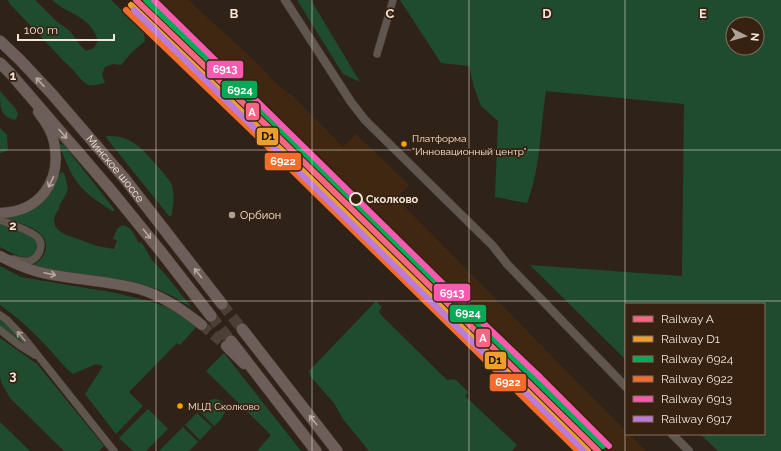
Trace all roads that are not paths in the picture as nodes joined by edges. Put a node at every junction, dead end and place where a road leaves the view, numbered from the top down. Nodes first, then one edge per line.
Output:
1 (285, 0) edge
2 (393, 0) edge
3 (0, 37) edge
4 (0, 41) edge
5 (377, 54) dead end
6 (20, 60) junction
7 (0, 63) edge
8 (10, 73) junction
9 (0, 213) edge
10 (0, 220) edge
11 (0, 255) edge
12 (222, 304) tunnel mouth
13 (0, 315) edge
14 (211, 316) tunnel mouth
15 (202, 325) tunnel mouth
16 (242, 329) tunnel mouth
17 (0, 330) edge
18 (228, 343) tunnel mouth
19 (40, 359) junction
20 (625, 387) edge
21 (673, 435) edge
22 (115, 451) edge
23 (316, 451) edge
24 (337, 451) edge
25 (689, 451) edge

1 - 20 street
2 - 5 street
3 - 6 main road
4 - 6 highway, Минское шоссе
12 -> 6 highway, Минское шоссе
7 - 8 highway, Минское шоссе
8 -> 9 main road
8 -> 14 highway, Минское шоссе
10 - 11 street
11 -> 15 main road
19 -> 13 street
24 -> 16 highway
17 - 19 street
18 - 23 highway
19 - 22 street
21 - 25 street

